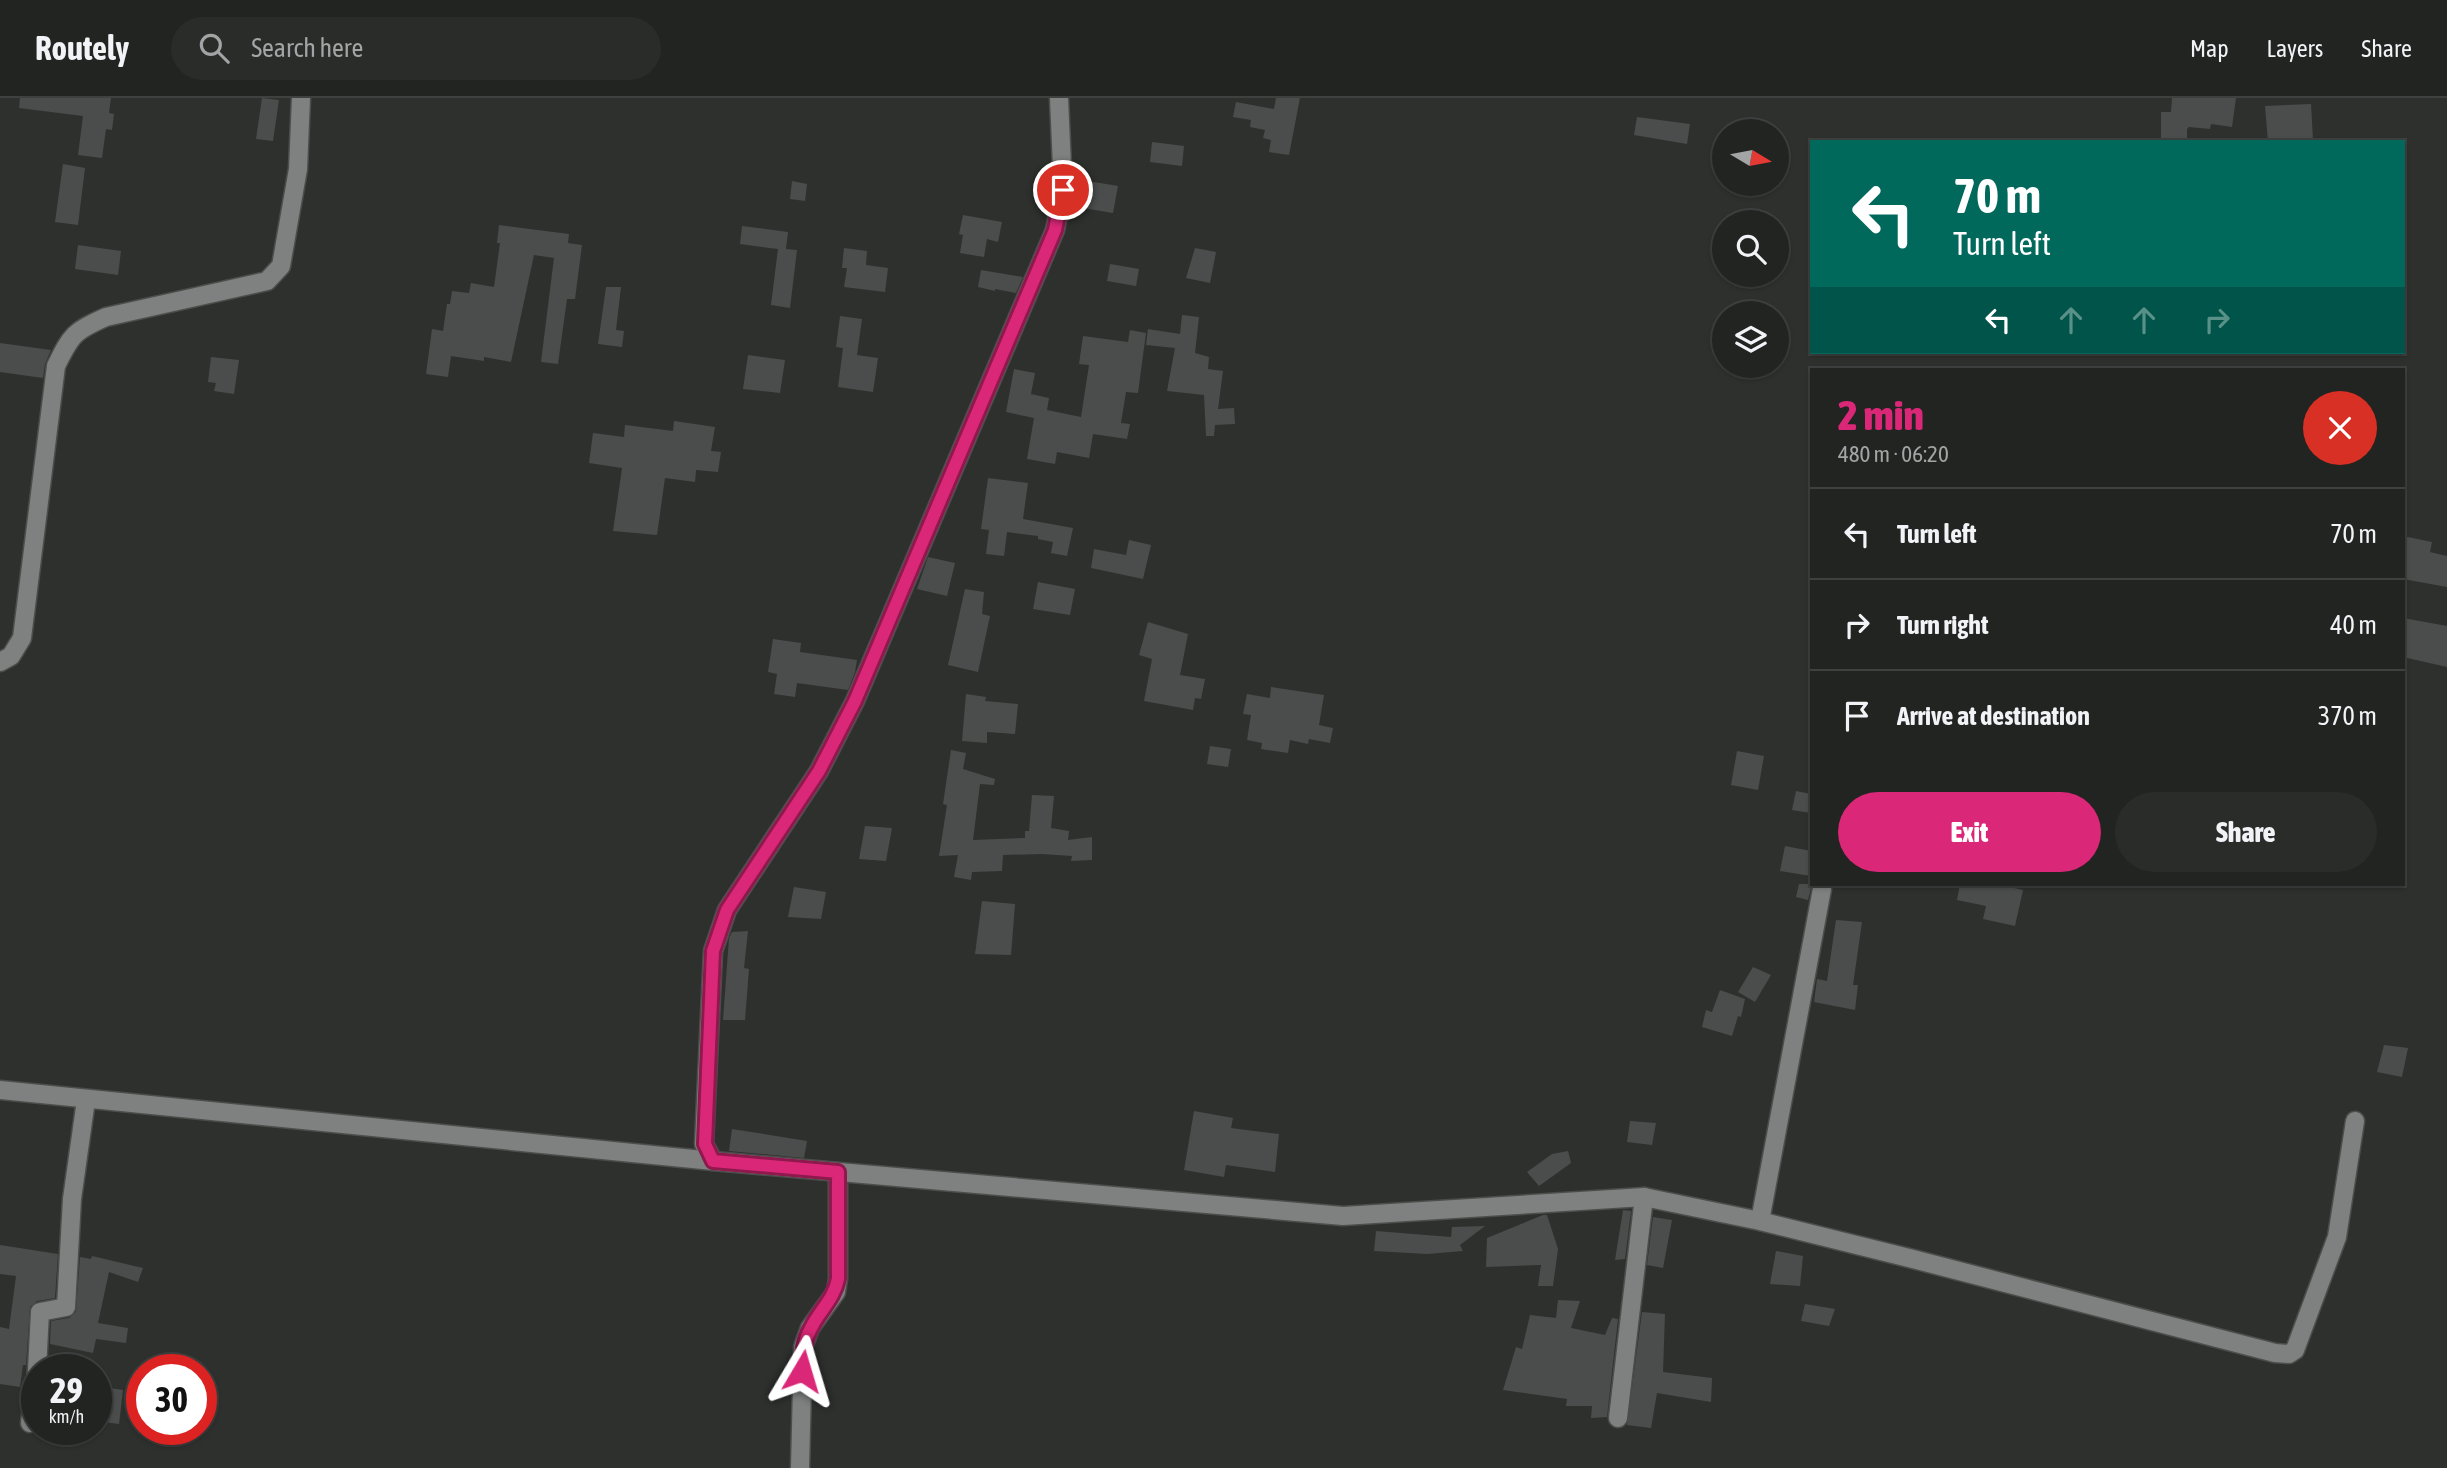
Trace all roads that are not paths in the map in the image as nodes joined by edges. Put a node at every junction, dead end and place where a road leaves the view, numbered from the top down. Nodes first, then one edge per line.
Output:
1 (301, 98) edge
2 (1059, 98) edge
3 (0, 662) edge
4 (1822, 889) dead end
5 (0, 1090) edge
6 (86, 1100) junction
7 (2355, 1121) dead end
8 (713, 1161) junction
9 (838, 1172) junction
10 (1644, 1197) junction
11 (1760, 1221) junction
12 (38, 1354) edge
13 (1618, 1418) dead end
14 (800, 1468) edge

1 - 3 street
2 - 8 street
4 - 11 street
5 - 6 street
6 - 8 street
6 - 12 street
7 - 11 street
8 - 9 street
9 - 10 street
9 - 14 street
10 - 11 street
10 - 13 street

